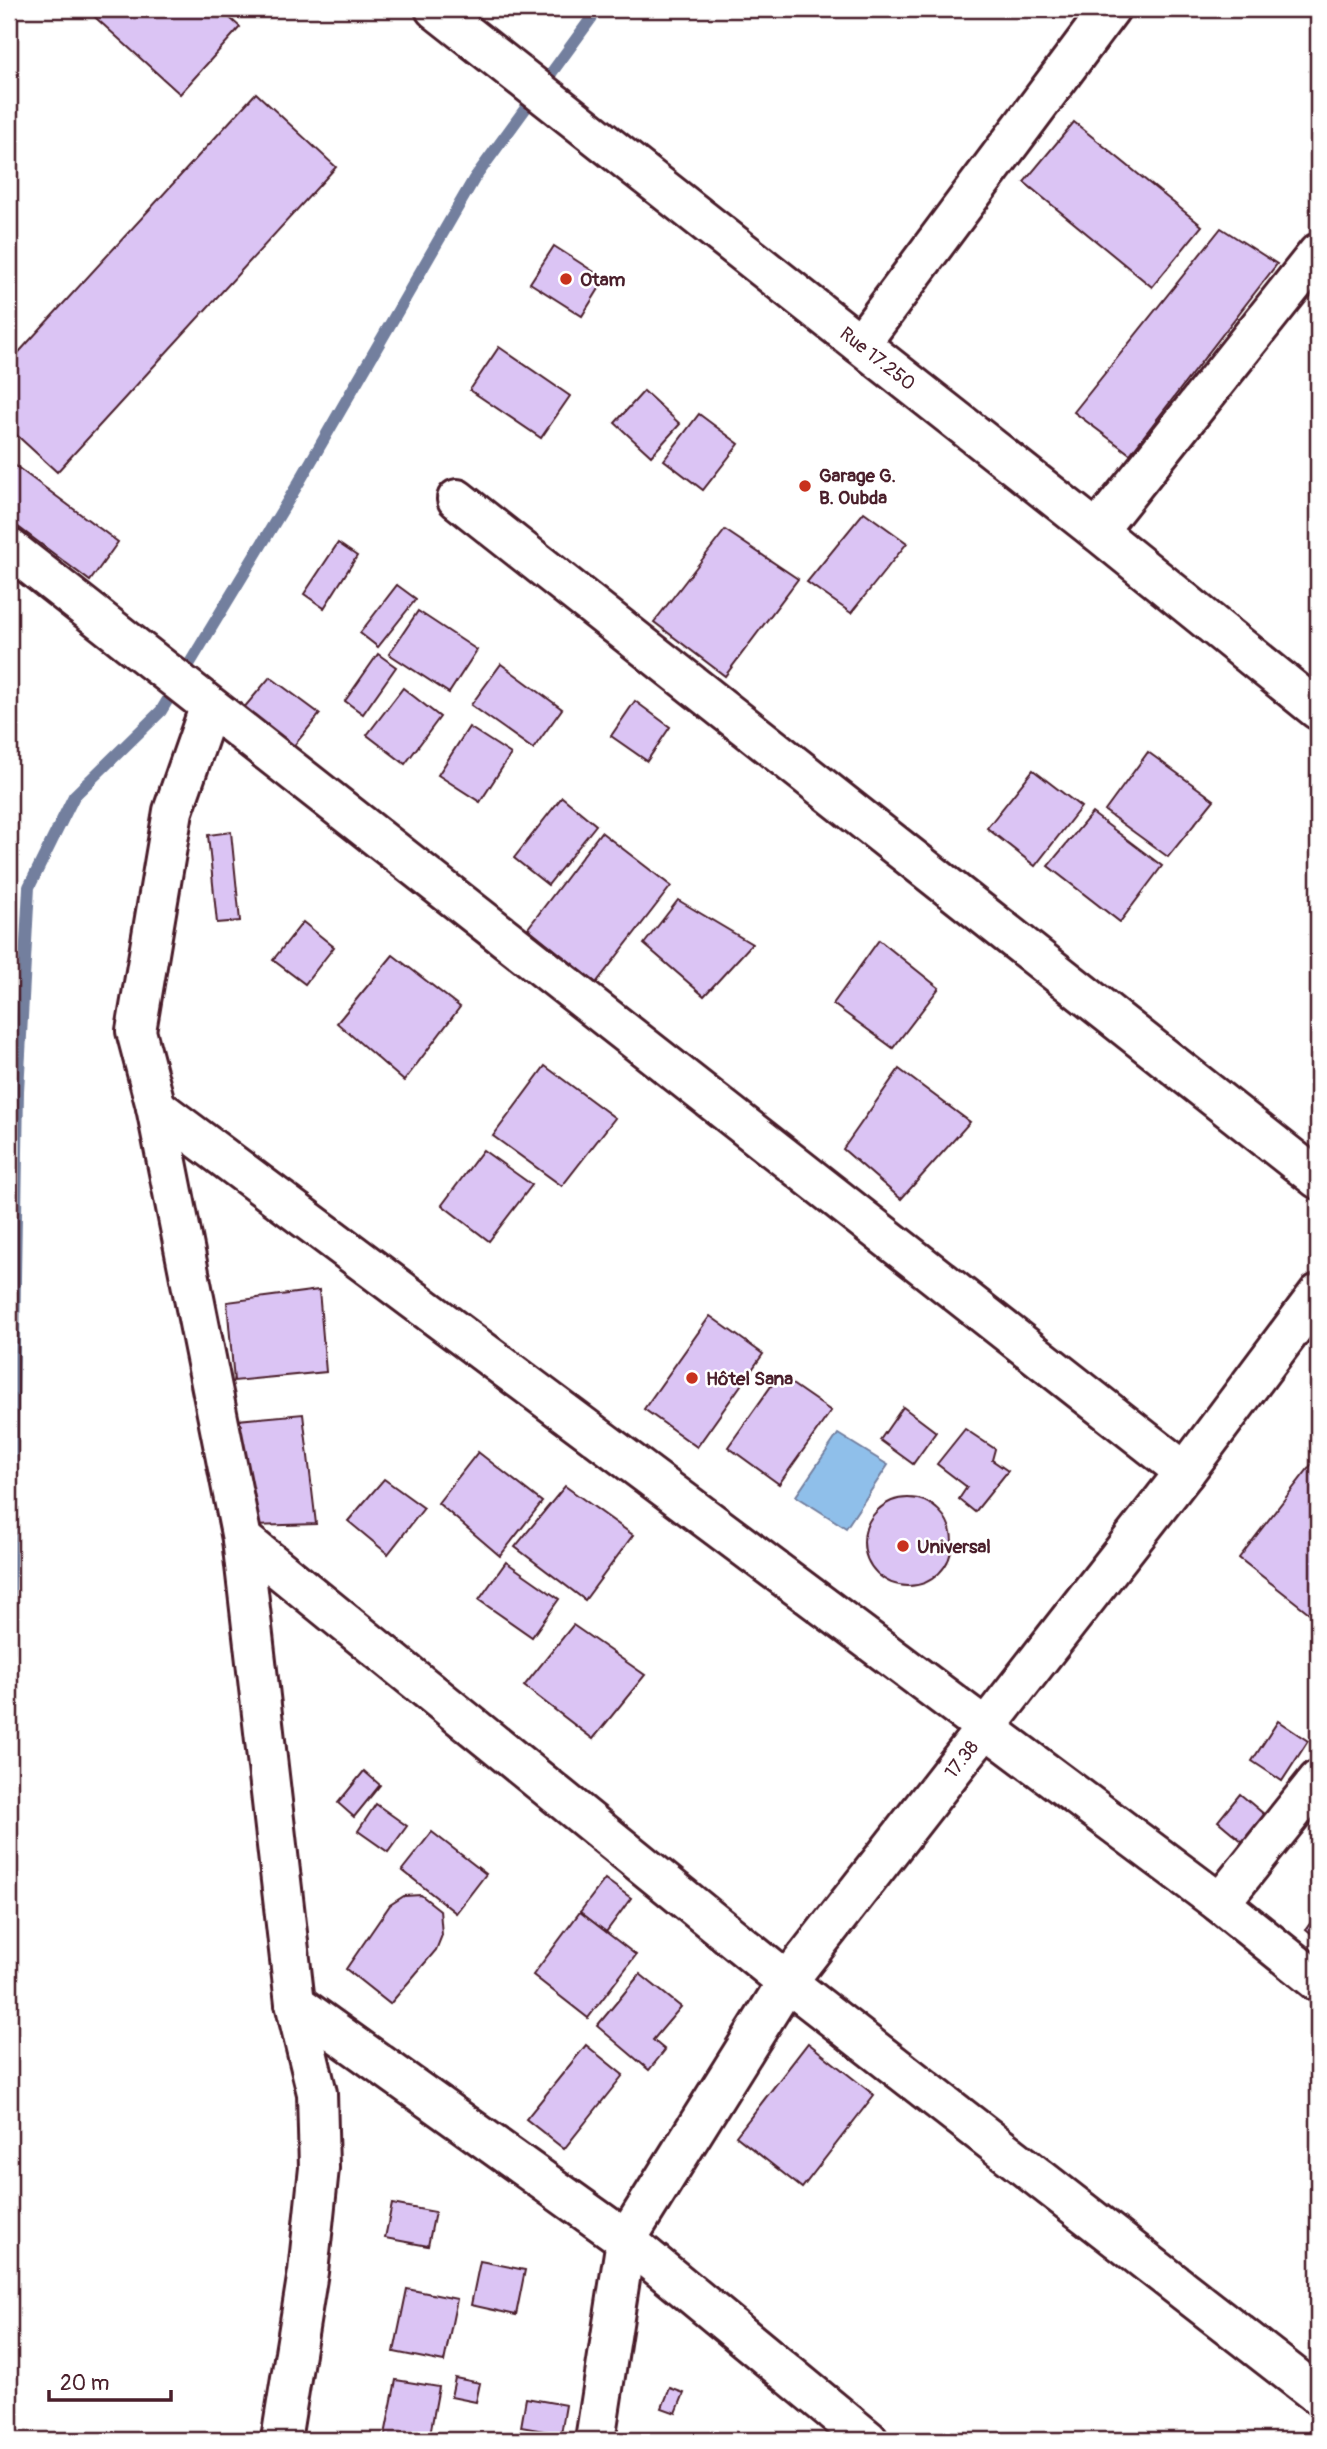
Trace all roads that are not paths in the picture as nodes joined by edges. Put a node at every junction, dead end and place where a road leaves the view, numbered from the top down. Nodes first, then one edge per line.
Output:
1 (1110, 9) edge
2 (449, 13) edge
3 (1318, 253) edge
4 (860, 344) junction
5 (457, 499) dead end
6 (1097, 531) junction
7 (9, 548) edge
8 (207, 706) junction
9 (1318, 710) edge
10 (156, 1107) junction
11 (1318, 1179) edge
12 (1318, 1294) edge
13 (1185, 1472) junction
14 (242, 1539) junction
15 (985, 1729) junction
16 (1318, 1780) edge
17 (1220, 1903) junction
18 (787, 1982) junction
19 (1318, 1982) edge
20 (295, 2003) junction
21 (626, 2240) junction
22 (1318, 2395) edge
23 (281, 2440) edge
24 (595, 2440) edge
25 (868, 2440) edge

1 - 4 street
2 - 4 street, Rue 17.250
3 - 6 street
4 - 6 street, Rue 17.250
5 - 11 street
6 - 9 street, Rue 17.250
7 - 8 street
8 - 10 street
8 - 13 street
10 - 14 street
10 - 15 street
12 - 13 street, 17.38
13 - 15 street, 17.38
14 - 18 street
14 - 20 street
15 - 17 street
15 - 18 street, 17.38
16 - 17 street
17 - 19 street
18 - 21 street, 17.38
18 - 22 street
20 - 21 street
20 - 23 street
21 - 24 street
21 - 25 street

